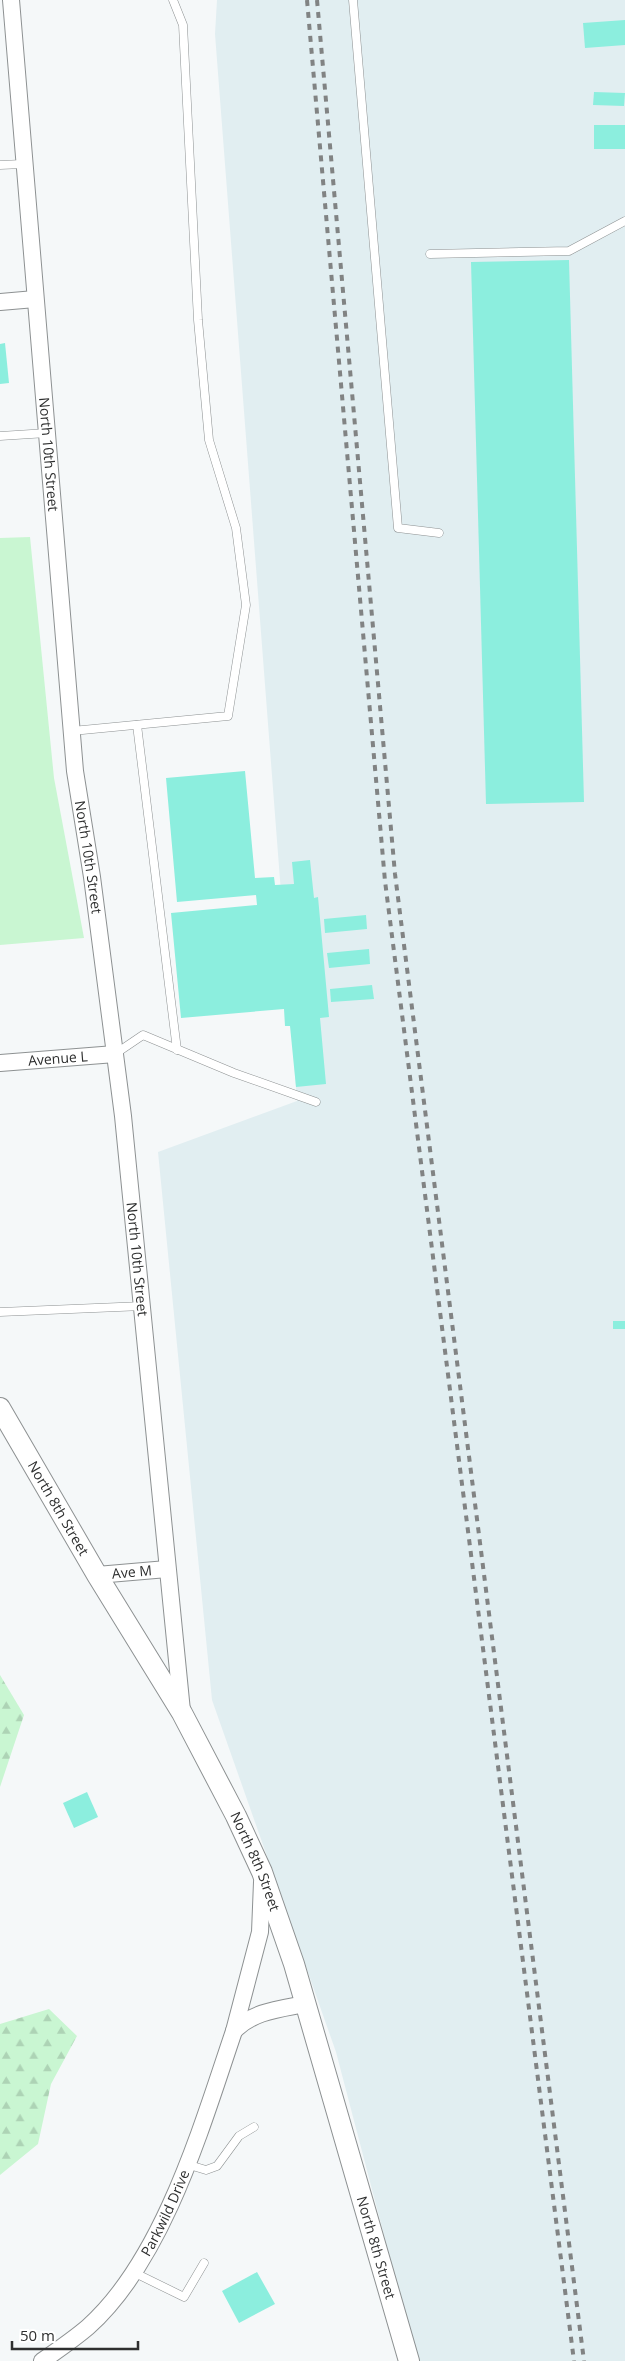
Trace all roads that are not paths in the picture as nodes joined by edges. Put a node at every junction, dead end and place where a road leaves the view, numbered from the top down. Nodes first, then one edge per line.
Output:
1 (10, 0) edge
2 (173, 0) edge
3 (352, 0) edge
4 (24, 164) junction
5 (0, 165) edge
6 (625, 221) edge
7 (430, 254) dead end
8 (35, 300) junction
9 (0, 302) edge
10 (47, 433) junction
11 (0, 436) edge
12 (439, 533) dead end
13 (137, 725) junction
14 (72, 731) junction
15 (177, 1050) junction
16 (115, 1054) junction
17 (0, 1063) edge
18 (316, 1102) dead end
19 (143, 1306) junction
20 (0, 1312) edge
21 (0, 1408) edge
22 (167, 1569) junction
23 (97, 1575) junction
24 (182, 1713) junction
25 (262, 1872) junction
26 (305, 2004) junction
27 (234, 2031) junction
28 (254, 2127) dead end
29 (186, 2164) junction
30 (204, 2263) dead end
31 (133, 2272) junction
32 (42, 2361) edge
33 (408, 2361) edge

1 - 4 street, North 10th Street
2 - 13 lane
3 - 12 lane
4 - 5 lane
4 - 8 street, North 10th Street
6 - 7 lane
8 - 9 street
8 - 10 street, North 10th Street
10 - 11 lane
10 - 14 street, North 10th Street
13 - 14 lane
13 - 15 lane
14 - 16 street, North 10th Street
15 - 16 lane
15 - 18 lane
16 - 17 street, Avenue L
16 - 19 street, North 10th Street
19 - 20 lane
19 - 22 street, North 10th Street
21 - 23 street, North 8th Street
22 - 23 street, Ave M
22 - 24 street, North 10th Street
23 - 24 street, North 8th Street
24 - 25 street, North 8th Street
25 - 26 street, North 8th Street
25 - 27 street, Parkwild Drive
26 - 27 street
26 - 33 street, North 8th Street
27 - 29 street, Parkwild Drive
28 - 29 lane
29 - 31 street, Parkwild Drive
30 - 31 lane
31 - 32 street, Parkwild Drive

